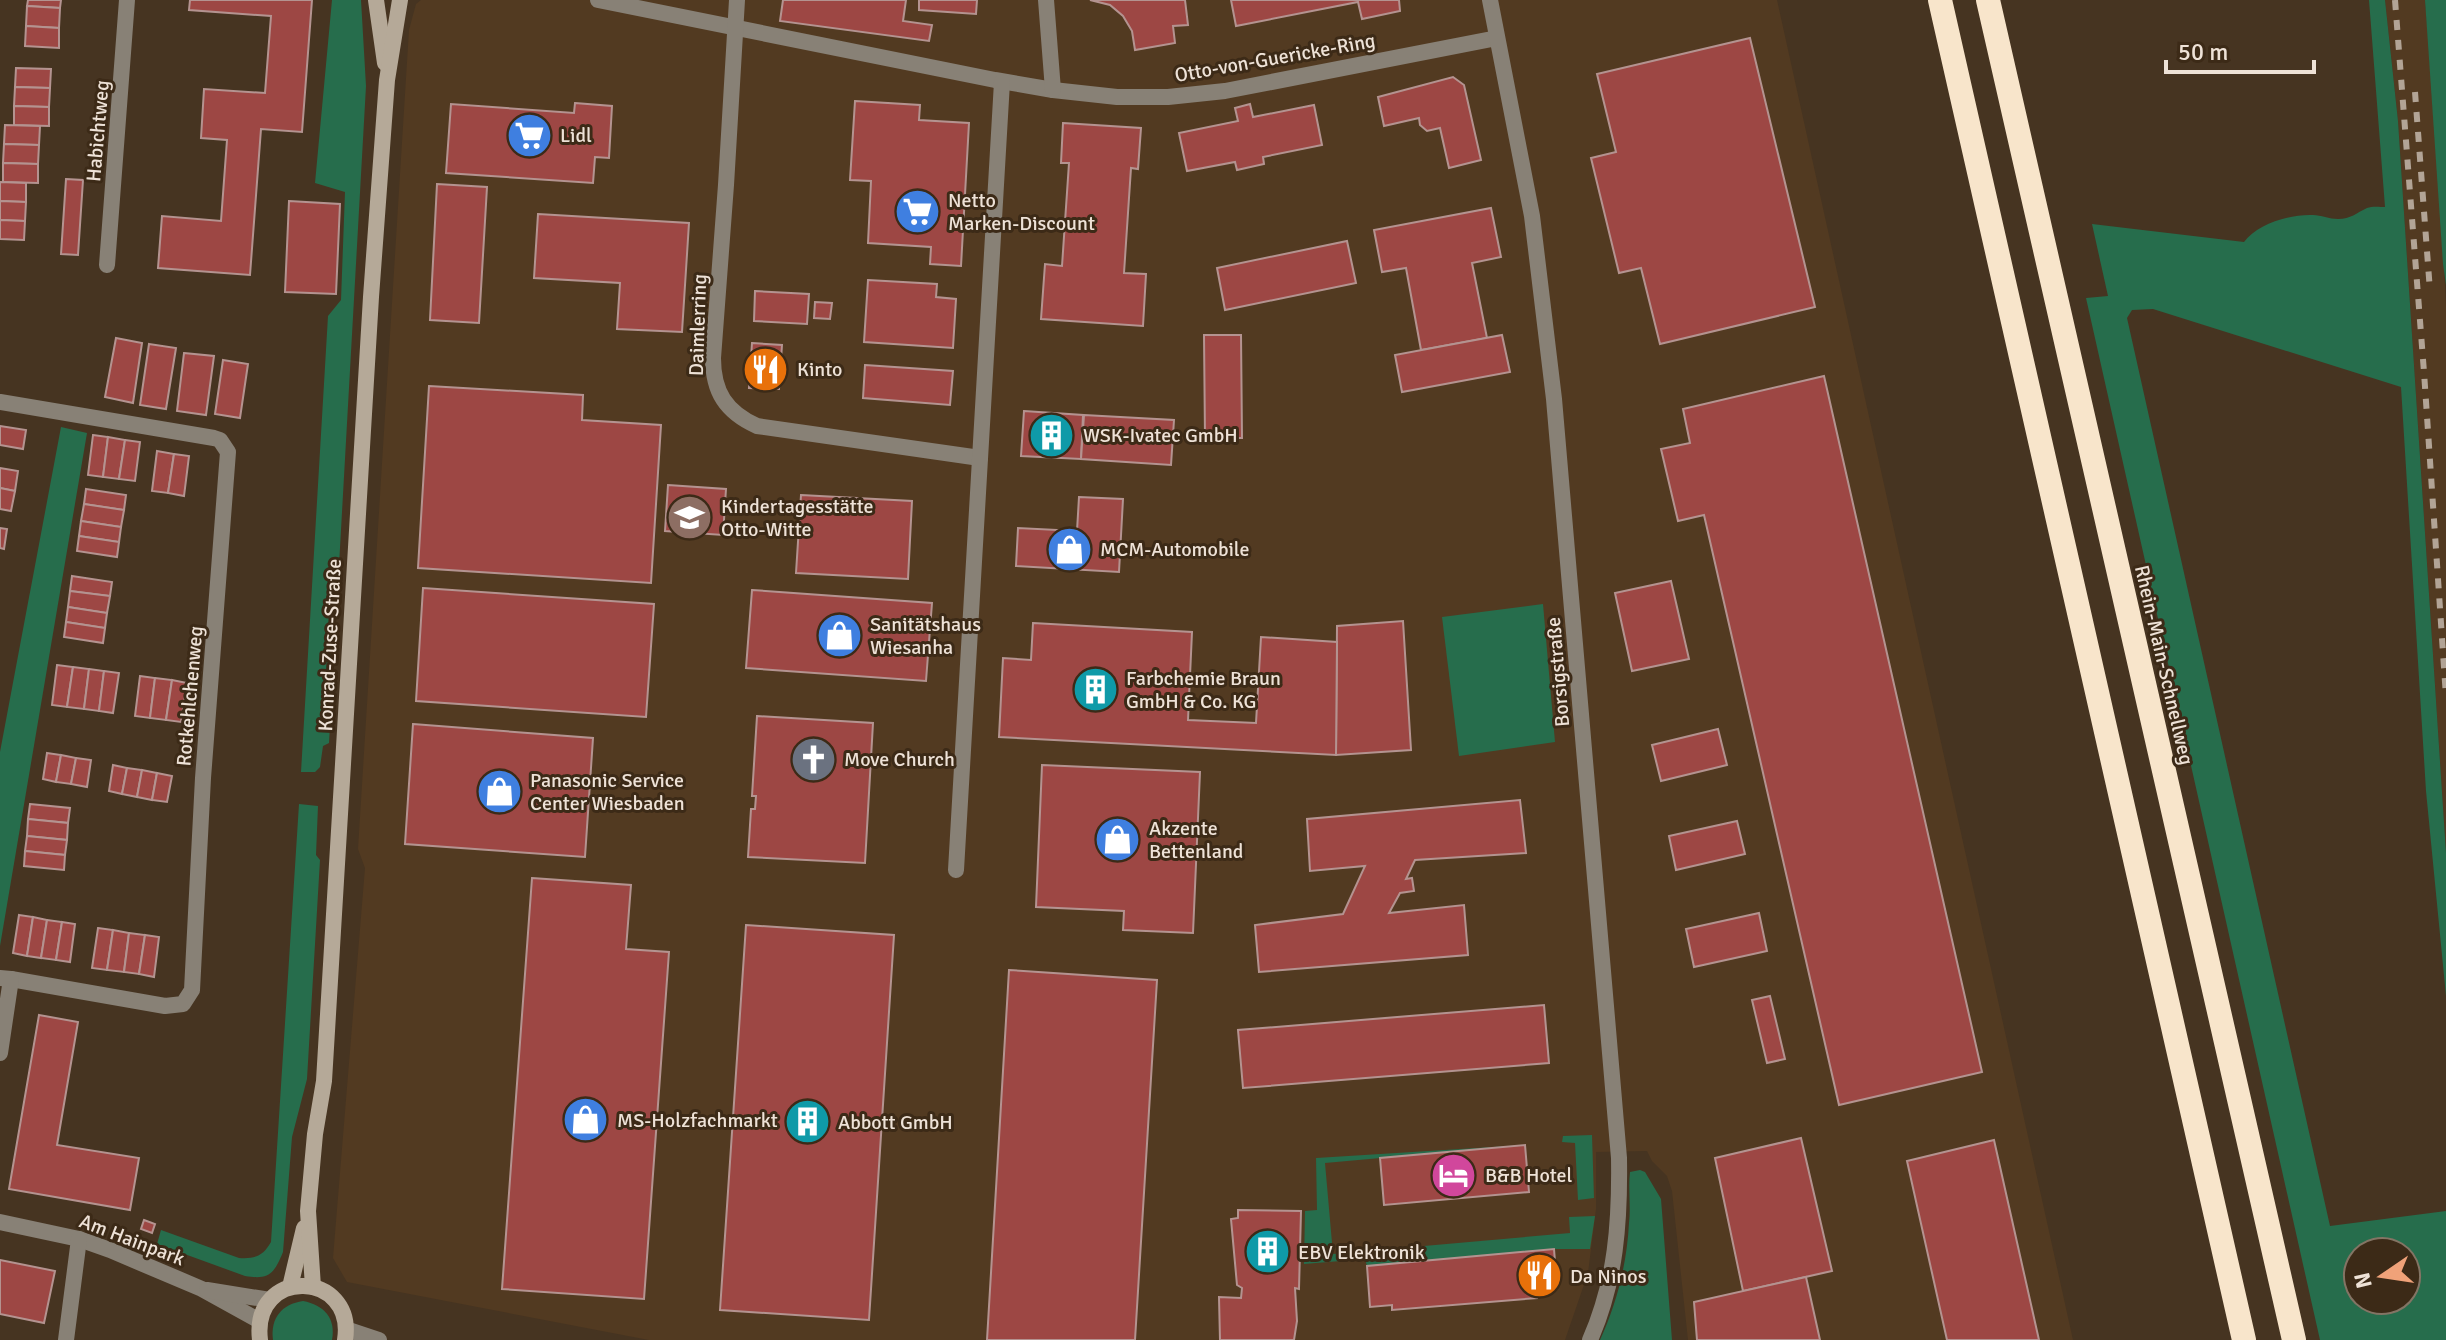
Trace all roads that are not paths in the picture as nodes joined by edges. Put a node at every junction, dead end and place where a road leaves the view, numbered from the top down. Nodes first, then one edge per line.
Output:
1 (127, 0) edge
2 (376, 0) edge
3 (400, 0) edge
4 (598, 0) edge
5 (737, 0) edge
6 (1046, 0) edge
7 (1490, 0) edge
8 (1940, 0) edge
9 (1988, 0) edge
10 (735, 29) junction
11 (1497, 38) junction
12 (387, 80) junction
13 (1002, 82) junction
14 (1053, 90) junction
15 (107, 265) dead end
16 (0, 402) edge
17 (980, 458) junction
18 (956, 870) dead end
19 (6, 978) edge
20 (0, 1053) edge
21 (308, 1211) junction
22 (0, 1222) edge
23 (79, 1239) junction
24 (290, 1287) junction
25 (313, 1287) junction
26 (202, 1289) junction
27 (270, 1300) junction
28 (260, 1321) junction
29 (346, 1334) edge
30 (66, 1340) edge
31 (260, 1340) edge
32 (379, 1340) edge
33 (1590, 1340) edge
34 (2244, 1340) edge
35 (2294, 1340) edge

1 - 15 street, Habichtweg
2 - 12 street, Konrad-Zuse-Straße
3 - 12 street, Konrad-Zuse-Straße
4 - 10 street
5 - 10 street, Daimlerring
6 - 14 street
7 - 11 street, Borsigstraße
8 - 34 highway
9 - 35 highway, Rhein-Main-Schnellweg
10 - 13 street
10 - 17 street, Daimlerring
11 - 14 street, Otto-von-Guericke-Ring
11 - 33 street, Borsigstraße
12 - 21 street, Konrad-Zuse-Straße
13 - 14 street
13 - 17 street
16 - 19 street, Rotkehlchenweg
17 - 18 street
19 - 20 street
21 - 24 street, Konrad-Zuse-Straße
21 - 25 street, Konrad-Zuse-Straße
22 - 23 street, Am Hainpark
23 - 26 street, Am Hainpark
23 - 30 street
24 - 25 street
24 - 27 street
25 - 29 street
26 - 27 street, Am Hainpark
26 - 28 street, Am Hainpark
27 - 28 street
28 - 31 street
29 - 32 street

